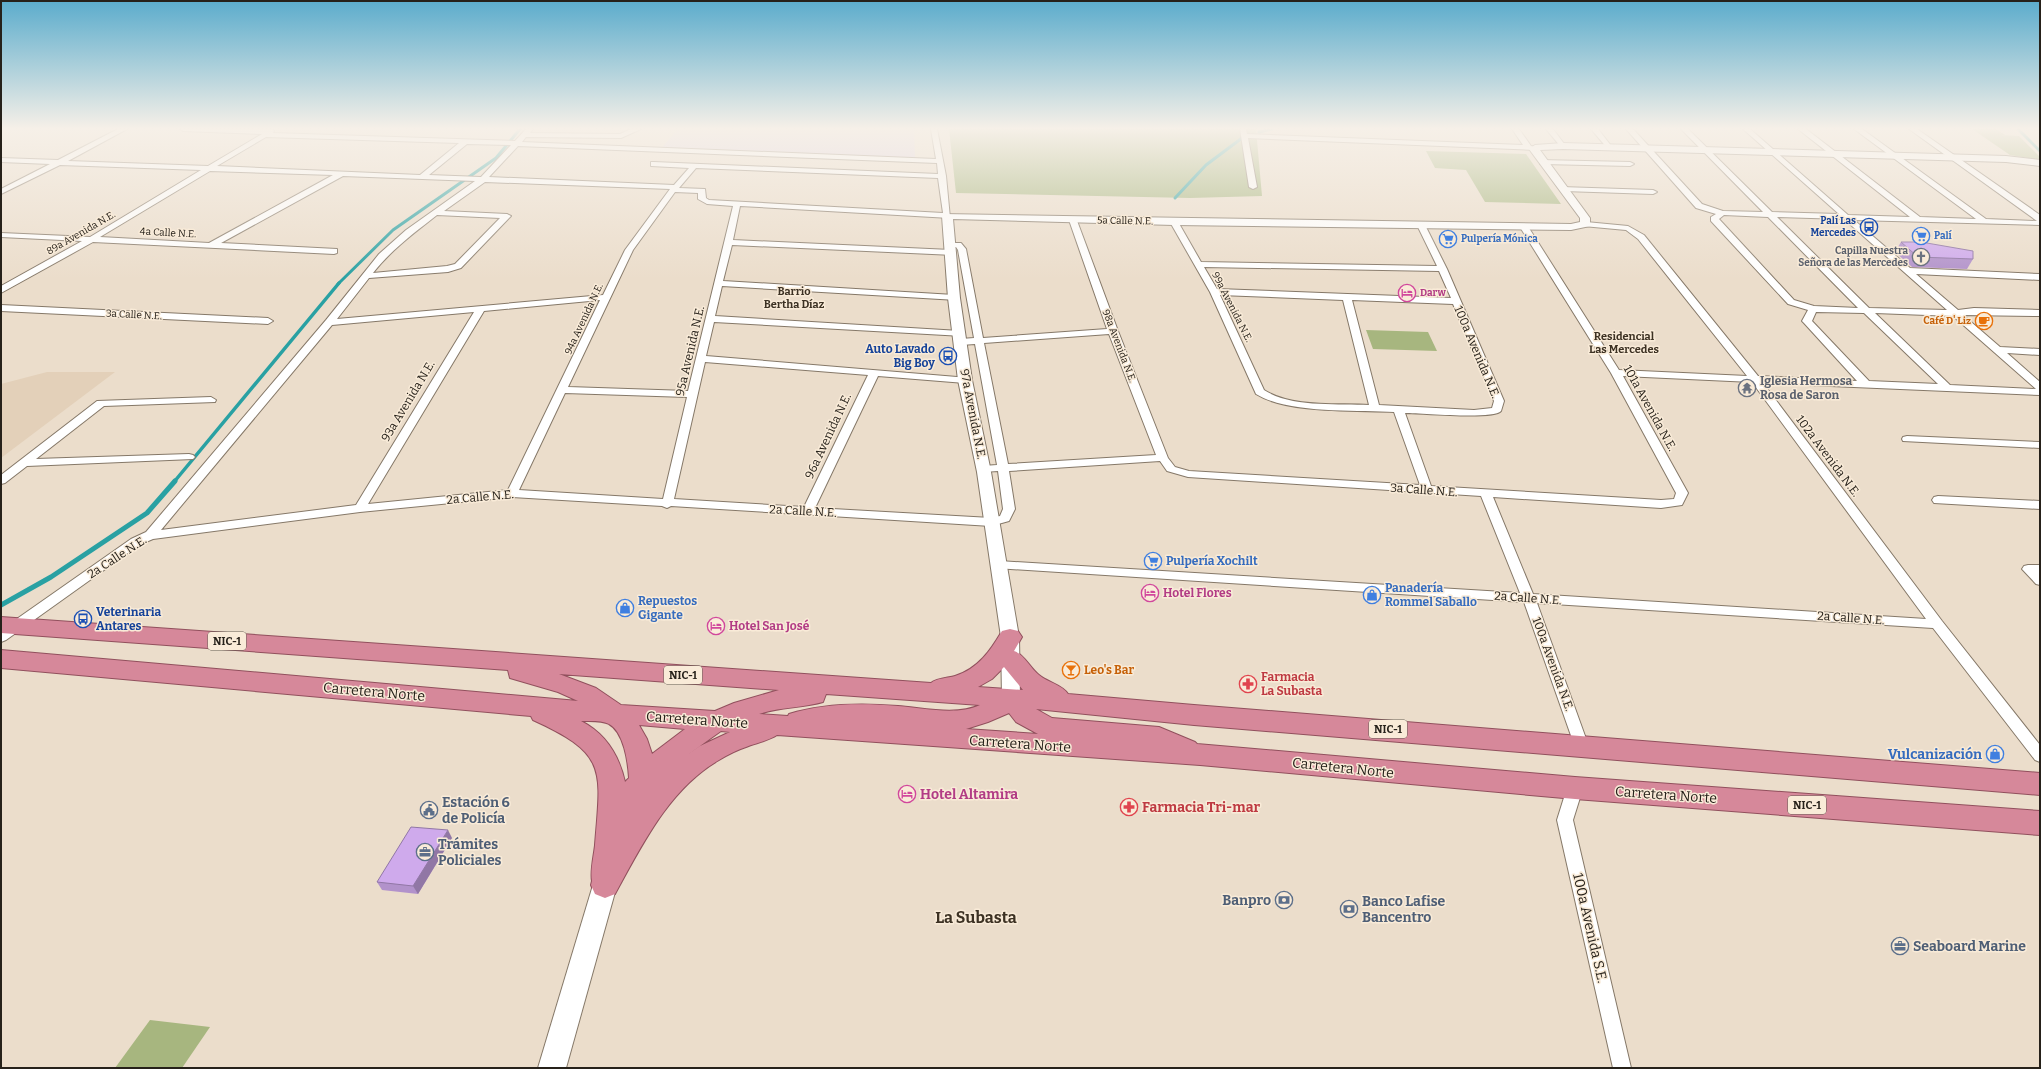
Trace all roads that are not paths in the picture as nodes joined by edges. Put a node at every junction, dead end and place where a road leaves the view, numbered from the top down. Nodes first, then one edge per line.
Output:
1 (26, 179) edge
2 (192, 179) edge
3 (333, 179) edge
4 (477, 179) joint
5 (683, 179) edge
6 (942, 179) edge
7 (1252, 179) edge
8 (1556, 179) edge
9 (1675, 179) edge
10 (1734, 179) edge
11 (1803, 179) edge
12 (1865, 179) edge
13 (1925, 179) edge
14 (1981, 179) edge
15 (1253, 187) dead end
16 (674, 189) junction
17 (1564, 189) junction
18 (1, 192) edge
19 (1653, 192) dead end
20 (737, 204) junction
21 (435, 212) junction
22 (1722, 213) junction
23 (1770, 214) junction
24 (947, 216) junction
25 (1846, 217) junction
26 (1918, 219) junction
27 (2040, 219) edge
28 (1073, 220) junction
29 (1984, 221) junction
30 (1174, 222) junction
31 (2040, 223) edge
32 (1586, 224) junction
33 (1421, 225) junction
34 (1524, 227) junction
35 (1, 235) edge
36 (90, 240) junction
37 (729, 242) junction
38 (210, 246) junction
39 (950, 249) junction
40 (334, 251) dead end
41 (1197, 264) junction
42 (1443, 269) junction
43 (1909, 271) junction
44 (366, 276) junction
45 (2040, 277) edge
46 (719, 284) junction
47 (1, 290) edge
48 (1214, 292) junction
49 (606, 297) junction
50 (1347, 297) junction
51 (954, 298) junction
52 (1454, 301) junction
53 (1, 308) edge
54 (480, 308) junction
55 (1813, 309) junction
56 (1866, 310) junction
57 (1956, 313) junction
58 (2040, 313) edge
59 (711, 319) junction
60 (268, 321) dead end
61 (329, 322) junction
62 (1113, 331) junction
63 (960, 338) junction
64 (979, 340) junction
65 (1999, 350) junction
66 (2040, 352) edge
67 (701, 359) junction
68 (874, 373) junction
69 (1616, 373) junction
70 (1755, 379) junction
71 (965, 380) junction
72 (1866, 384) junction
73 (1946, 387) junction
74 (2040, 387) edge
75 (563, 390) junction
76 (2040, 392) edge
77 (693, 394) junction
78 (211, 400) dead end
79 (1375, 408) junction
80 (1398, 409) junction
81 (1907, 439) dead end
82 (2040, 445) edge
83 (189, 457) dead end
84 (1163, 458) junction
85 (24, 463) junction
86 (1003, 468) junction
87 (983, 469) junction
88 (1171, 469) joint
89 (1, 481) edge
90 (1427, 490) junction
91 (512, 493) junction
92 (1486, 494) junction
93 (1938, 500) dead end
94 (1678, 502) joint
95 (667, 504) junction
96 (2040, 504) edge
97 (360, 508) junction
98 (807, 512) junction
99 (991, 522) junction
100 (150, 535) junction
101 (999, 565) junction
102 (2040, 569) edge
103 (2040, 582) edge
104 (1529, 599) junction
105 (1937, 624) junction
106 (6, 629) edge
107 (1011, 648) junction
108 (453, 657) junction
109 (1, 659) edge
110 (914, 692) junction
111 (1011, 698) junction
112 (524, 706) junction
113 (1104, 707) junction
114 (615, 714) junction
115 (717, 721) junction
116 (780, 726) junction
117 (1582, 747) junction
118 (1200, 755) junction
119 (2040, 756) edge
120 (643, 780) junction
121 (2040, 784) edge
122 (1575, 788) junction
123 (2040, 822) edge
124 (641, 823) junction
125 (610, 826) junction
126 (605, 885) junction
127 (552, 1068) edge
128 (1622, 1068) edge

1 - 18 street
2 - 36 street, 89a Avenida N.E.
3 - 38 street
4 - 16 street
4 - 21 street
5 - 16 street, 94a Avenida N.E.
6 - 24 street, 97a Avenida N.E.
7 - 15 street
8 - 17 street
9 - 22 street
10 - 23 street
11 - 25 street
12 - 26 street
13 - 29 street
14 - 27 street
16 - 20 street, 5a Calle N.E.
16 - 49 street, 94a Avenida N.E.
17 - 19 street
17 - 32 street
20 - 24 street, 5a Calle N.E.
20 - 37 street, 95a Avenida N.E.
21 - 44 street
21 - 44 street
22 - 23 street
22 - 55 street
23 - 25 street
23 - 56 street
24 - 28 street, 5a Calle N.E.
24 - 39 street, 97a Avenida N.E.
25 - 26 street
25 - 43 street
26 - 29 street
28 - 30 street, 5a Calle N.E.
28 - 62 street, 98a Avenida N.E.
29 - 31 street
30 - 33 street, 5a Calle N.E.
30 - 41 street, 99a Avenida N.E.
32 - 34 street, 5a Calle N.E.
32 - 70 street, 102a Avenida N.E.
33 - 34 street, 5a Calle N.E.
33 - 42 street, 100a Avenida N.E.
34 - 69 street, 101a Avenida N.E.
35 - 36 street, 4a Calle N.E.
36 - 38 street, 4a Calle N.E.
36 - 47 street, 89a Avenida N.E.
37 - 39 street
37 - 46 street, 95a Avenida N.E.
38 - 40 street, 4a Calle N.E.
39 - 51 street, 97a Avenida N.E.
39 - 64 street
41 - 42 street
41 - 48 street, 99a Avenida N.E.
42 - 52 street, 100a Avenida N.E.
43 - 45 street
43 - 57 street
44 - 61 street
46 - 51 street
46 - 59 street, 95a Avenida N.E.
48 - 50 street
48 - 79 street, 99a Avenida N.E.
49 - 54 street
49 - 75 street, 94a Avenida N.E.
50 - 52 street
50 - 79 street
51 - 63 street, 97a Avenida N.E.
52 - 80 street, 100a Avenida N.E.
53 - 60 street, 3a Calle N.E.
54 - 61 street
54 - 97 street, 93a Avenida N.E.
55 - 56 street
55 - 72 street
56 - 57 street
56 - 73 street
57 - 58 street
57 - 65 street
59 - 63 street
59 - 67 street, 95a Avenida N.E.
61 - 100 street
62 - 64 street
62 - 84 street, 98a Avenida N.E.
63 - 64 street
63 - 71 street, 97a Avenida N.E.
64 - 86 street
65 - 66 street
65 - 74 street
67 - 68 street
67 - 77 street, 95a Avenida N.E.
68 - 71 street
68 - 98 street, 96a Avenida N.E.
69 - 70 street
69 - 94 street, 101a Avenida N.E.
70 - 72 street
70 - 105 street, 102a Avenida N.E.
71 - 87 street, 97a Avenida N.E.
72 - 73 street
73 - 76 street
75 - 77 street
75 - 91 street, 94a Avenida N.E.
77 - 95 street, 95a Avenida N.E.
78 - 85 street
79 - 80 street
80 - 90 street
81 - 82 street
83 - 85 street
84 - 86 street
84 - 88 street, 98a Avenida N.E.
85 - 89 street
86 - 87 street
86 - 99 street
87 - 99 street, 97a Avenida N.E.
88 - 90 street, 3a Calle N.E.
90 - 92 street, 3a Calle N.E.
91 - 95 street, 2a Calle N.E.
91 - 97 street, 2a Calle N.E.
92 - 94 street, 3a Calle N.E.
92 - 104 street, 100a Avenida N.E.
93 - 96 street
95 - 98 street, 2a Calle N.E.
97 - 100 street, 2a Calle N.E.
98 - 99 street, 2a Calle N.E.
99 - 101 street, 97a Avenida N.E.
100 - 106 street, 2a Calle N.E.
101 - 104 street, 2a Calle N.E.
101 - 107 street, 97a Avenida N.E.
102 - 103 street
104 - 105 street, 2a Calle N.E.
104 - 117 street, 100a Avenida N.E.
105 - 119 street, 102a Avenida N.E.
106 - 108 highway, NIC-1
107 - 110 highway
107 - 111 street, 97a Avenida N.E.
107 - 113 highway
108 - 110 highway, NIC-1
108 - 114 highway
109 - 112 highway, Carretera Norte / NIC-1
110 - 111 highway, NIC-1
110 - 115 highway
111 - 113 highway, NIC-1
111 - 116 highway
111 - 118 highway
112 - 114 highway, Carretera Norte / NIC-1
112 - 125 highway
113 - 117 highway, NIC-1
114 - 115 highway, Carretera Norte / NIC-1
114 - 120 highway
115 - 116 highway, Carretera Norte / NIC-1
115 - 120 highway
116 - 118 highway, Carretera Norte / NIC-1
116 - 124 highway
117 - 121 highway, NIC-1
118 - 122 highway, Carretera Norte / NIC-1
120 - 124 highway
120 - 125 highway
122 - 123 highway, Carretera Norte / NIC-1
122 - 128 street, 100a Avenida S.E.
124 - 126 highway
125 - 126 highway
126 - 127 main road

